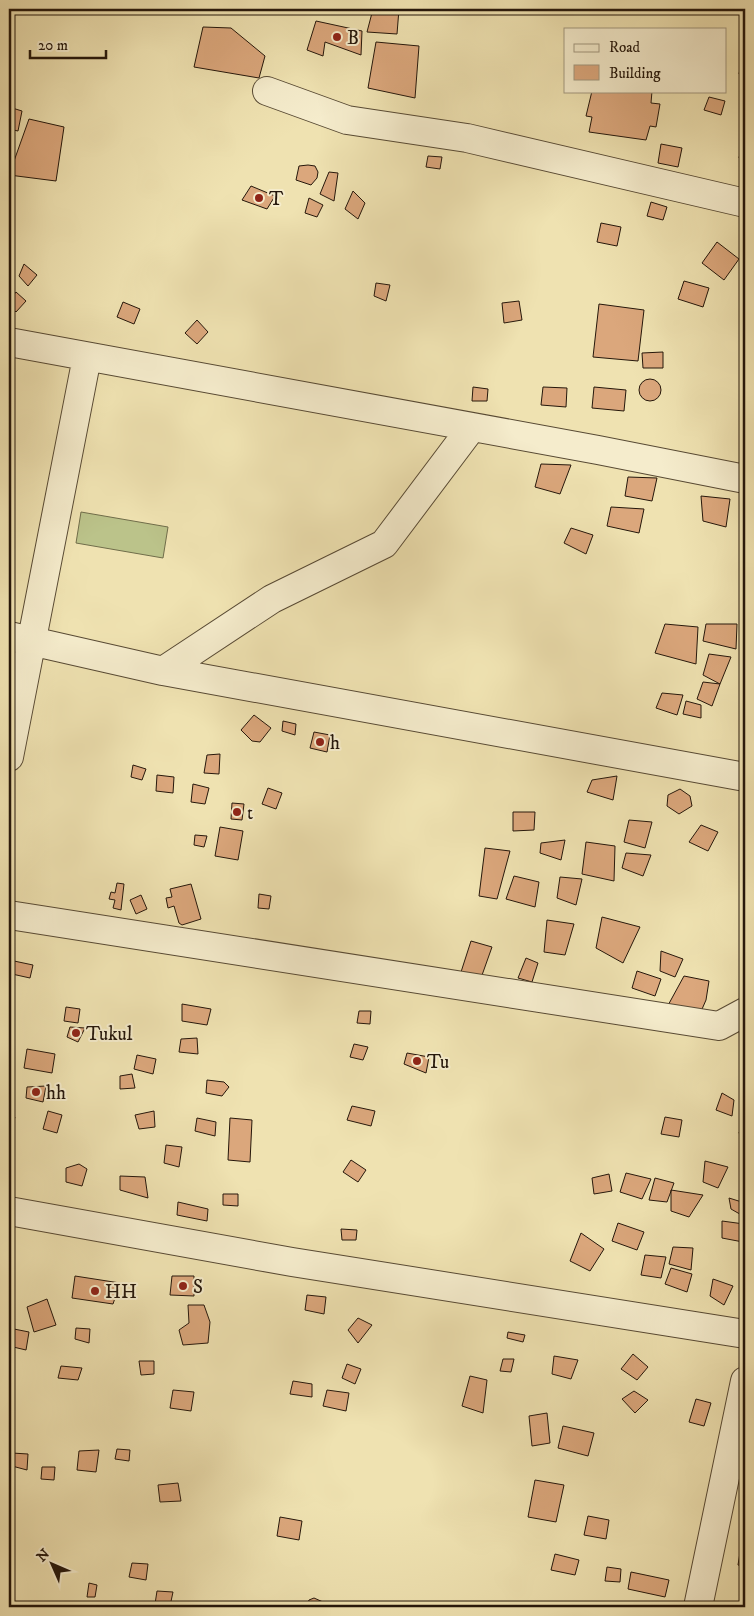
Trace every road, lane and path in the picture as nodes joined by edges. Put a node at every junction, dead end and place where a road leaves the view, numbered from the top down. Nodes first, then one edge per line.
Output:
1 (267, 91) dead end
2 (745, 203) edge
3 (9, 342) edge
4 (87, 357) junction
5 (472, 427) junction
6 (745, 479) edge
7 (20, 638) edge
8 (163, 671) junction
9 (9, 757) edge
10 (745, 777) edge
11 (9, 915) edge
12 (745, 1012) edge
13 (9, 1211) edge
14 (745, 1334) edge
15 (745, 1381) edge
16 (698, 1607) edge

1 - 2 street
3 - 4 street
4 - 5 street
4 - 7 street
5 - 6 street
5 - 8 street
7 - 8 street
7 - 9 street
8 - 10 street
11 - 12 street
13 - 14 street
15 - 16 street

